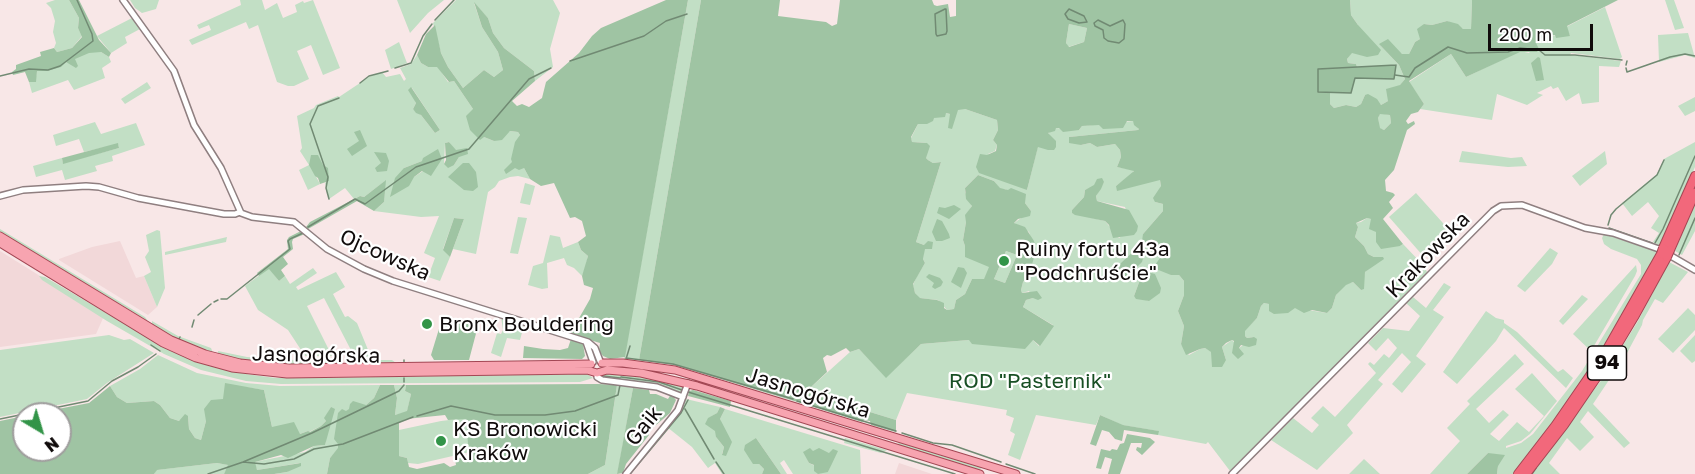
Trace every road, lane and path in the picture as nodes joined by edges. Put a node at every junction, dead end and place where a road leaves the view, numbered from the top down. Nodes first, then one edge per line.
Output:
1 (123, 0) edge
2 (1695, 176) edge
3 (1695, 193) edge
4 (0, 196) edge
5 (240, 212) junction
6 (0, 236) edge
7 (0, 243) edge
8 (1665, 252) junction
9 (1695, 270) edge
10 (597, 366) junction
11 (688, 383) junction
12 (683, 397) junction
13 (793, 405) junction
14 (789, 415) junction
15 (626, 474) edge
16 (980, 474) edge
17 (1016, 474) edge
18 (1232, 474) edge
19 (1518, 474) edge
20 (1526, 474) edge

1 - 5 street
2 - 8 highway, 94
3 - 8 highway, 94
4 - 5 street, Ojcowska
5 - 10 street, Ojcowska
6 - 10 main road, Jasnogórska
7 - 10 main road, Jasnogórska
8 - 19 highway, 94
8 - 20 highway, 94
9 - 18 street, Krakowska
10 - 11 main road, Jasnogórska
10 - 12 street, Gaik
10 - 13 main road, Jasnogórska
11 - 12 street, Gaik
11 - 14 main road, Jasnogórska
12 - 15 street, Gaik
13 - 14 main road
13 - 17 main road, Jasnogórska
14 - 16 main road, Jasnogórska

